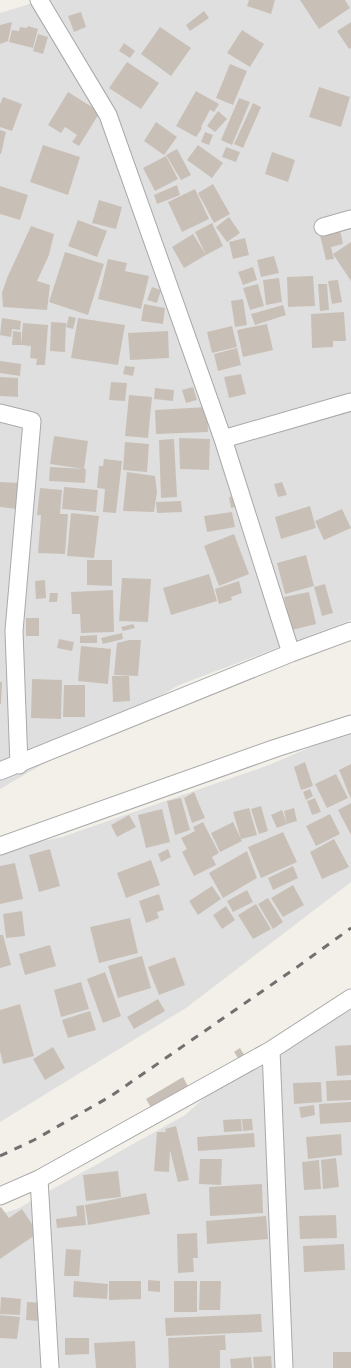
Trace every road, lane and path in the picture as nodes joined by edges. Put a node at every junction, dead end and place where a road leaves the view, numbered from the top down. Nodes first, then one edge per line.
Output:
1 (39, 0) edge
2 (351, 219) edge
3 (323, 227) dead end
4 (351, 402) edge
5 (0, 413) edge
6 (223, 439) junction
7 (351, 631) edge
8 (291, 653) junction
9 (351, 724) edge
10 (19, 765) junction
11 (0, 771) edge
12 (0, 846) edge
13 (351, 998) edge
14 (271, 1050) junction
15 (39, 1179) junction
16 (0, 1196) edge
17 (50, 1368) edge
18 (284, 1368) edge

1 - 6 street
2 - 3 street
4 - 6 street
5 - 10 street
6 - 8 street
7 - 8 street
8 - 10 street
9 - 12 street
10 - 11 street
13 - 14 street
14 - 15 street
14 - 18 street
15 - 16 street
15 - 17 street

